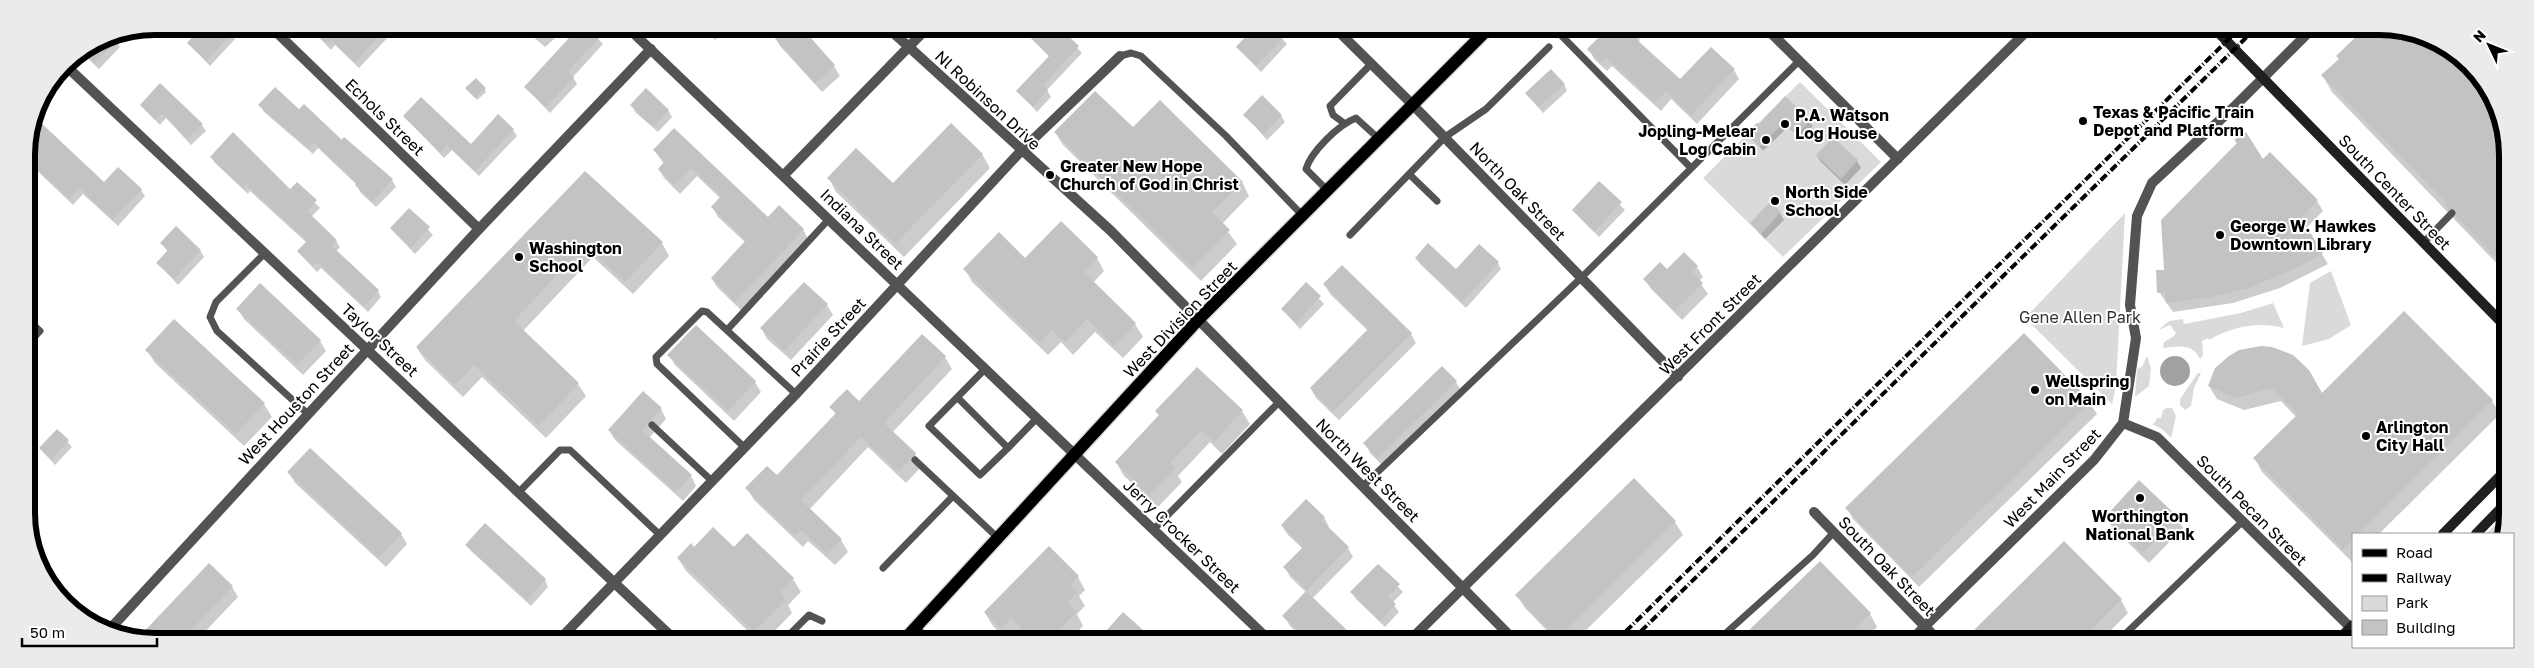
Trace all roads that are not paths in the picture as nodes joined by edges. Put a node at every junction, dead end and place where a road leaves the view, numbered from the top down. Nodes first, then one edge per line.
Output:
1 (279, 35) edge
2 (636, 35) edge
3 (896, 35) edge
4 (920, 35) edge
5 (1341, 35) edge
6 (1482, 35) edge
7 (1773, 35) edge
8 (2023, 35) edge
9 (2221, 35) edge
10 (2306, 35) edge
11 (1563, 37) edge
12 (908, 46) junction
13 (1549, 47) dead end
14 (651, 49) junction
15 (1120, 56) joint
16 (1799, 61) junction
17 (1372, 64) junction
18 (71, 70) edge
19 (2262, 78) junction
20 (1412, 104) junction
21 (1344, 122) junction
22 (1445, 137) junction
23 (1378, 138) junction
24 (1021, 151) junction
25 (1898, 159) junction
26 (1691, 168) junction
27 (1409, 174) junction
28 (784, 175) junction
29 (1327, 190) junction
30 (1437, 200) dead end
31 (2452, 213) dead end
32 (1302, 215) junction
33 (830, 219) junction
34 (479, 229) junction
35 (1350, 235) dead end
36 (2424, 242) junction
37 (265, 253) junction
38 (1582, 277) junction
39 (898, 285) junction
40 (1198, 320) junction
41 (2499, 320) edge
42 (35, 326) edge
43 (727, 330) junction
44 (35, 336) edge
45 (367, 349) junction
46 (985, 369) junction
47 (1678, 377) junction
48 (796, 394) junction
49 (958, 398) junction
50 (1278, 402) junction
51 (308, 414) junction
52 (1037, 418) junction
53 (2123, 423) junction
54 (652, 425) dead end
55 (744, 447) junction
56 (1008, 448) junction
57 (1075, 455) junction
58 (915, 460) dead end
59 (2499, 477) edge
60 (712, 481) junction
61 (1364, 485) junction
62 (520, 491) junction
63 (953, 496) junction
64 (2499, 510) edge
65 (1814, 512) dead end
66 (2242, 522) junction
67 (1154, 528) junction
68 (1834, 532) junction
69 (2444, 533) edge
70 (2477, 533) edge
71 (660, 536) junction
72 (998, 538) junction
73 (883, 568) dead end
74 (614, 583) junction
75 (1464, 589) junction
76 (822, 621) dead end
77 (113, 626) edge
78 (1924, 627) junction
79 (915, 628) junction
80 (2352, 628) edge
81 (566, 633) edge
82 (668, 633) edge
83 (791, 633) edge
84 (910, 633) edge
85 (920, 633) edge
86 (1262, 633) edge
87 (1417, 633) edge
88 (1507, 633) edge
89 (1727, 633) edge
90 (1918, 633) edge
91 (1930, 633) edge
92 (2126, 633) edge

1 - 34 street, Echols Street
2 - 14 street, Indiana Street
3 - 12 street, Nl Robinson Drive
4 - 12 street
5 - 17 street, North Oak Street
6 - 20 main road, West Division Street
7 - 16 street
8 - 25 street, West Front Street
9 - 19 main road, South Center Street
10 - 19 street, West Main Street
11 - 26 lane
12 - 24 street, Nl Robinson Drive
12 - 28 street
13 - 22 lane
14 - 28 street, Indiana Street
14 - 34 street, West Houston Street
15 - 24 street, Prairie Street
15 - 32 lane
16 - 25 street
16 - 26 lane
17 - 20 street, North Oak Street
17 - 21 lane
18 - 37 street, Taylor Street
19 - 36 main road, South Center Street
19 - 53 street, West Main Street
20 - 22 street, North Oak Street
20 - 23 main road, West Division Street
21 - 23 lane
21 - 29 lane
22 - 27 lane
22 - 38 street, North Oak Street
23 - 29 main road, West Division Street
24 - 39 street, Prairie Street
24 - 40 street, Nl Robinson Drive
25 - 47 street, West Front Street
26 - 38 lane
27 - 30 lane
27 - 35 lane
28 - 33 street, Indiana Street
29 - 32 main road, West Division Street
31 - 36 lane
32 - 40 main road, West Division Street
33 - 39 street, Indiana Street
33 - 43 lane
34 - 45 street, West Houston Street
36 - 41 main road, South Center Street
37 - 45 street, Taylor Street
37 - 51 lane
38 - 47 street, North Oak Street
38 - 61 lane
39 - 46 street, Indiana Street
39 - 48 street, Prairie Street
40 - 50 street, North West Street
40 - 57 main road, West Division Street
42 - 44 lane
43 - 48 lane
43 - 55 lane
45 - 51 street, West Houston Street
45 - 62 street, Taylor Street
46 - 49 lane
46 - 52 street, Indiana Street
47 - 75 street, West Front Street
48 - 55 street, Prairie Street
49 - 56 lane
49 - 56 lane
50 - 61 street, North West Street
50 - 67 lane
51 - 77 street, West Houston Street
52 - 56 lane
52 - 57 street, Indiana Street
53 - 66 street, South Pecan Street
53 - 78 street, West Main Street
54 - 60 lane
55 - 60 street, Prairie Street
57 - 67 street, Jerry Crocker Street
57 - 72 main road, West Division Street
58 - 63 lane
59 - 69 main road
60 - 71 street, Prairie Street
61 - 75 street, North West Street
62 - 71 lane
62 - 74 street, Taylor Street
63 - 72 lane
63 - 73 lane
64 - 70 main road
65 - 68 street, South Oak Street
66 - 80 street, South Pecan Street
66 - 92 lane
67 - 86 street, Jerry Crocker Street
68 - 78 street, South Oak Street
68 - 89 lane
71 - 74 street, Prairie Street
72 - 79 main road, West Division Street
74 - 81 street, Prairie Street
74 - 82 street, Taylor Street
75 - 87 street, West Front Street
75 - 88 street, North West Street
76 - 83 lane
78 - 90 street, West Main Street
78 - 91 street, South Oak Street
79 - 84 main road, West Division Street
79 - 85 street

